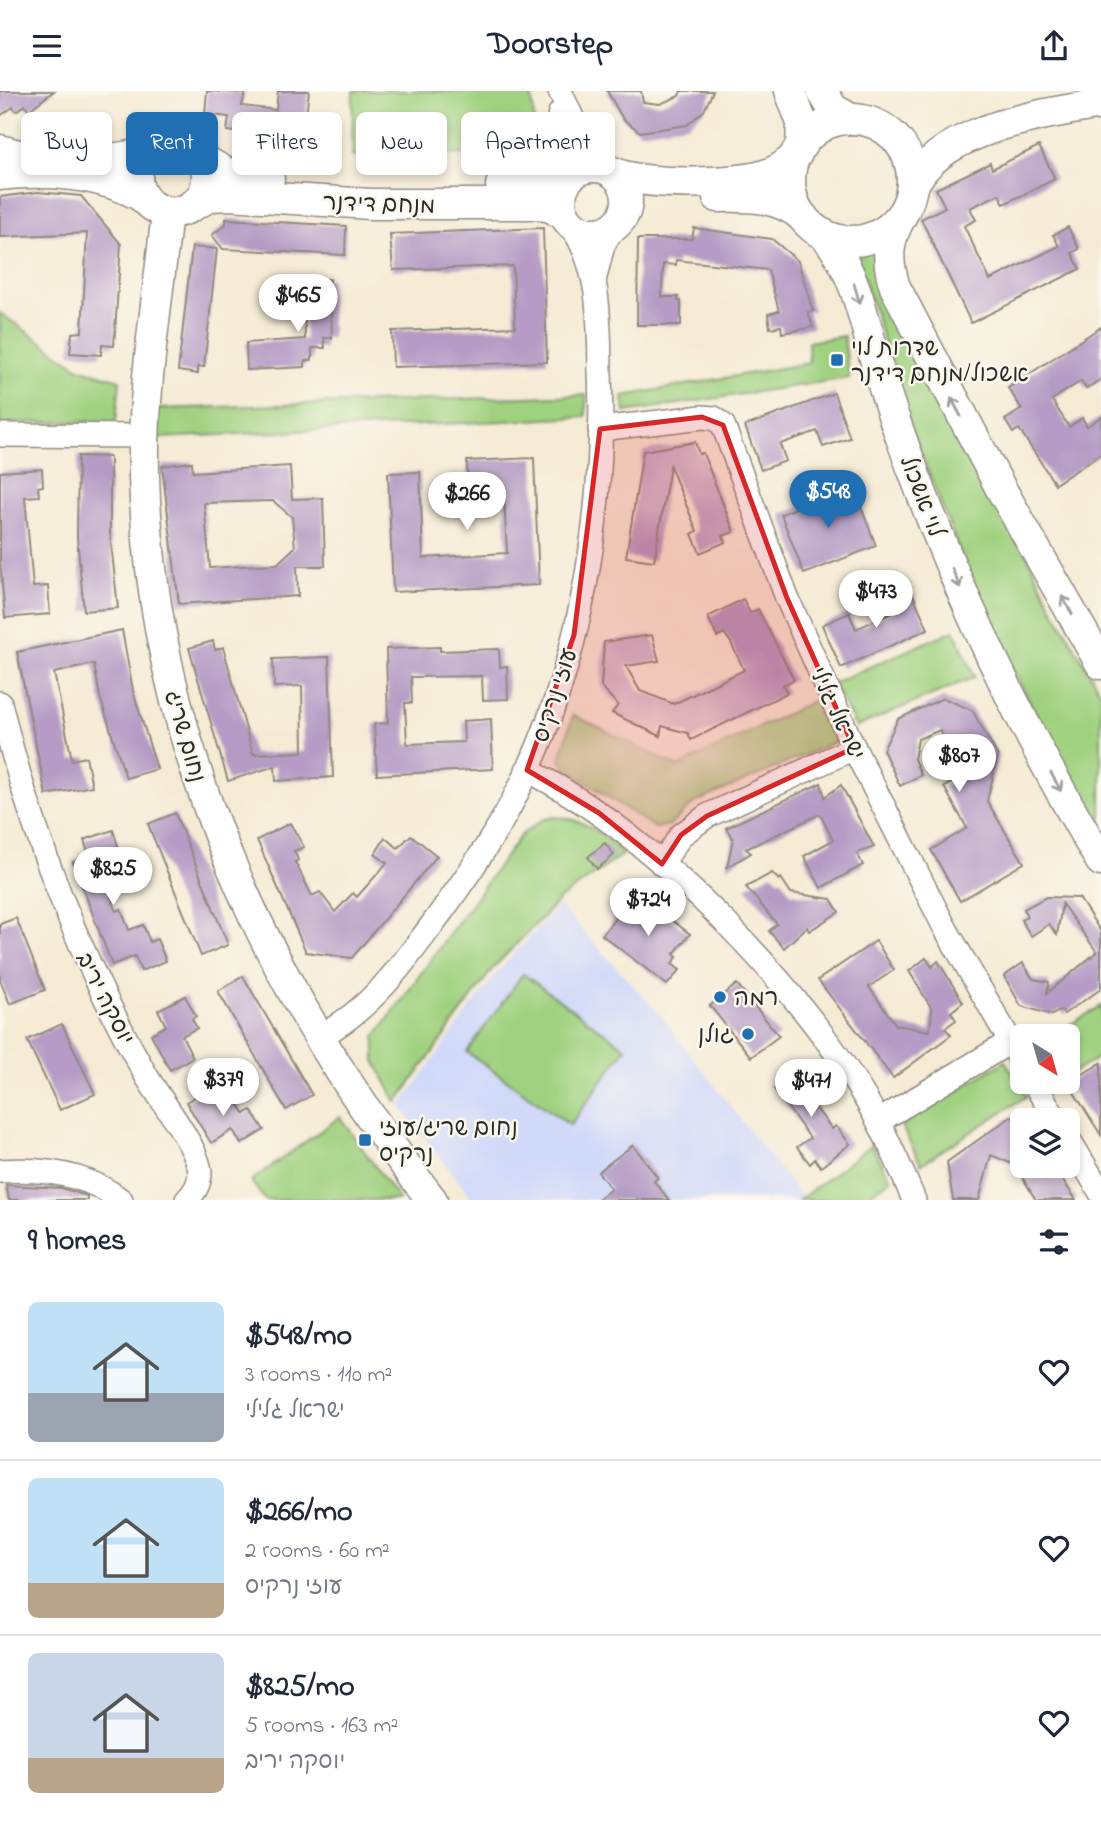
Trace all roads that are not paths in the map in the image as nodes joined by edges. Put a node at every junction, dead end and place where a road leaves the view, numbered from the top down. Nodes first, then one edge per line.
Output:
1 (790, 91) edge
2 (822, 91) edge
3 (561, 99) edge
4 (1101, 104) edge
5 (851, 119) junction
6 (894, 136) junction
7 (966, 139) junction
8 (0, 150) edge
9 (799, 150) junction
10 (126, 158) edge
11 (218, 169) edge
12 (615, 172) edge
13 (615, 174) edge
14 (0, 175) edge
15 (137, 175) edge
16 (207, 175) edge
17 (571, 175) joint
18 (499, 185) junction
19 (907, 201) junction
20 (168, 205) junction
21 (567, 220) junction
22 (618, 223) junction
23 (814, 226) junction
24 (595, 277) junction
25 (600, 429) junction
26 (0, 435) edge
27 (145, 436) junction
28 (1101, 664) edge
29 (0, 703) edge
30 (854, 748) junction
31 (527, 770) junction
32 (1101, 861) edge
33 (662, 864) junction
34 (319, 1037) junction
35 (1010, 1042) joint
36 (878, 1121) junction
37 (1080, 1158) edge
38 (0, 1171) edge
39 (1101, 1193) edge
40 (121, 1200) edge
41 (187, 1200) edge
42 (432, 1200) edge
43 (915, 1200) edge

1 - 9 street
2 - 5 street
3 - 18 street
4 - 7 street
5 - 6 street
5 - 9 street
6 - 7 street
6 - 19 street
7 - 19 street
8 - 10 street
9 - 12 street
9 - 23 street
11 - 18 street, מנחם דידנר
13 - 22 street
14 - 20 street
15 - 20 street
16 - 20 street
17 - 18 street, מנחם דידנר
17 - 21 street
19 - 23 street
28 -> 19 street
20 - 21 street, מנחם דידנר
20 - 27 street, נחום שריג
21 - 22 street
21 - 24 street, עוזי נרקיס
22 - 23 street
22 - 24 street, עוזי נרקיס
23 -> 32 street, לוי אשכול
24 - 25 street, עוזי נרקיס
25 - 30 street, ישראל גלילי
25 - 31 street, עוזי נרקיס
26 - 27 street
27 - 34 street, נחום שריג
29 - 41 street, יוסקה יריב
30 - 33 street
30 - 35 street, ישראל גלילי
31 - 33 street
31 - 34 street, עוזי נרקיס
33 - 36 street
34 - 42 street, נחום שריג
35 - 36 street
36 - 43 street
37 - 39 street
38 - 40 street

